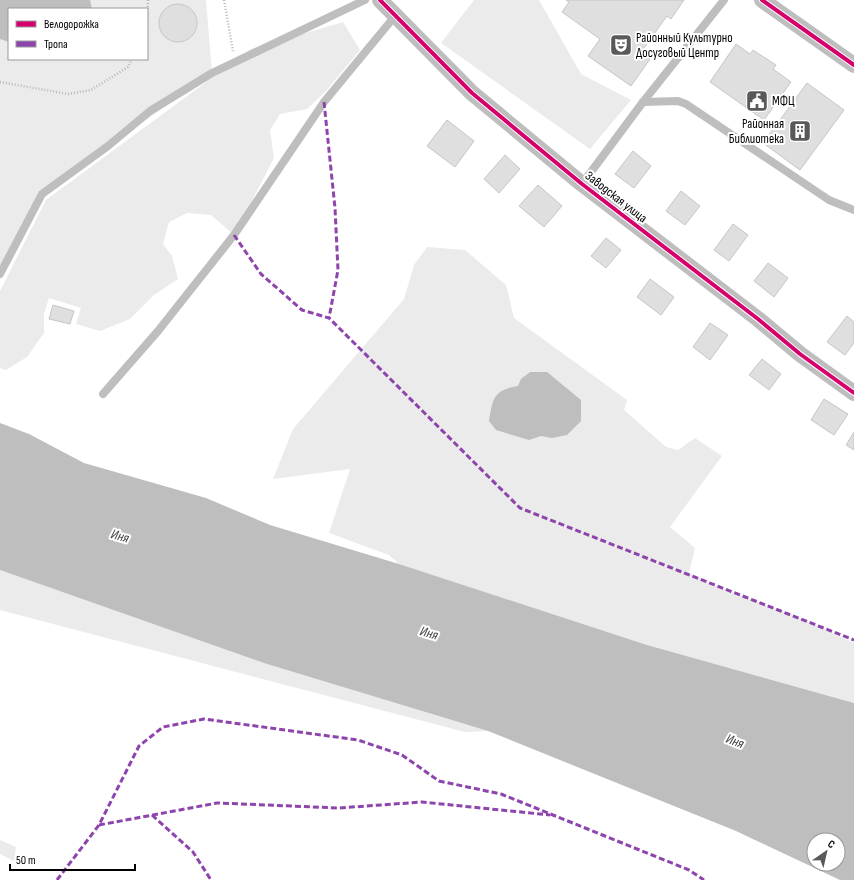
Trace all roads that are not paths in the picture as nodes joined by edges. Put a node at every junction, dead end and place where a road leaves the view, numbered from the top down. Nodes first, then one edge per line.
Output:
1 (365, 0) edge
2 (380, 0) edge
3 (724, 0) edge
4 (762, 0) edge
5 (395, 16) junction
6 (854, 64) edge
7 (644, 102) junction
8 (582, 184) junction
9 (854, 210) edge
10 (0, 274) edge
11 (854, 393) edge
12 (103, 394) dead end

1 - 10 lane
2 - 5 street, Заводская улица
3 - 7 lane
4 - 6 street
5 - 8 street, Заводская улица
5 - 12 lane
7 - 8 lane
7 - 9 lane
8 - 11 street, Заводская улица

